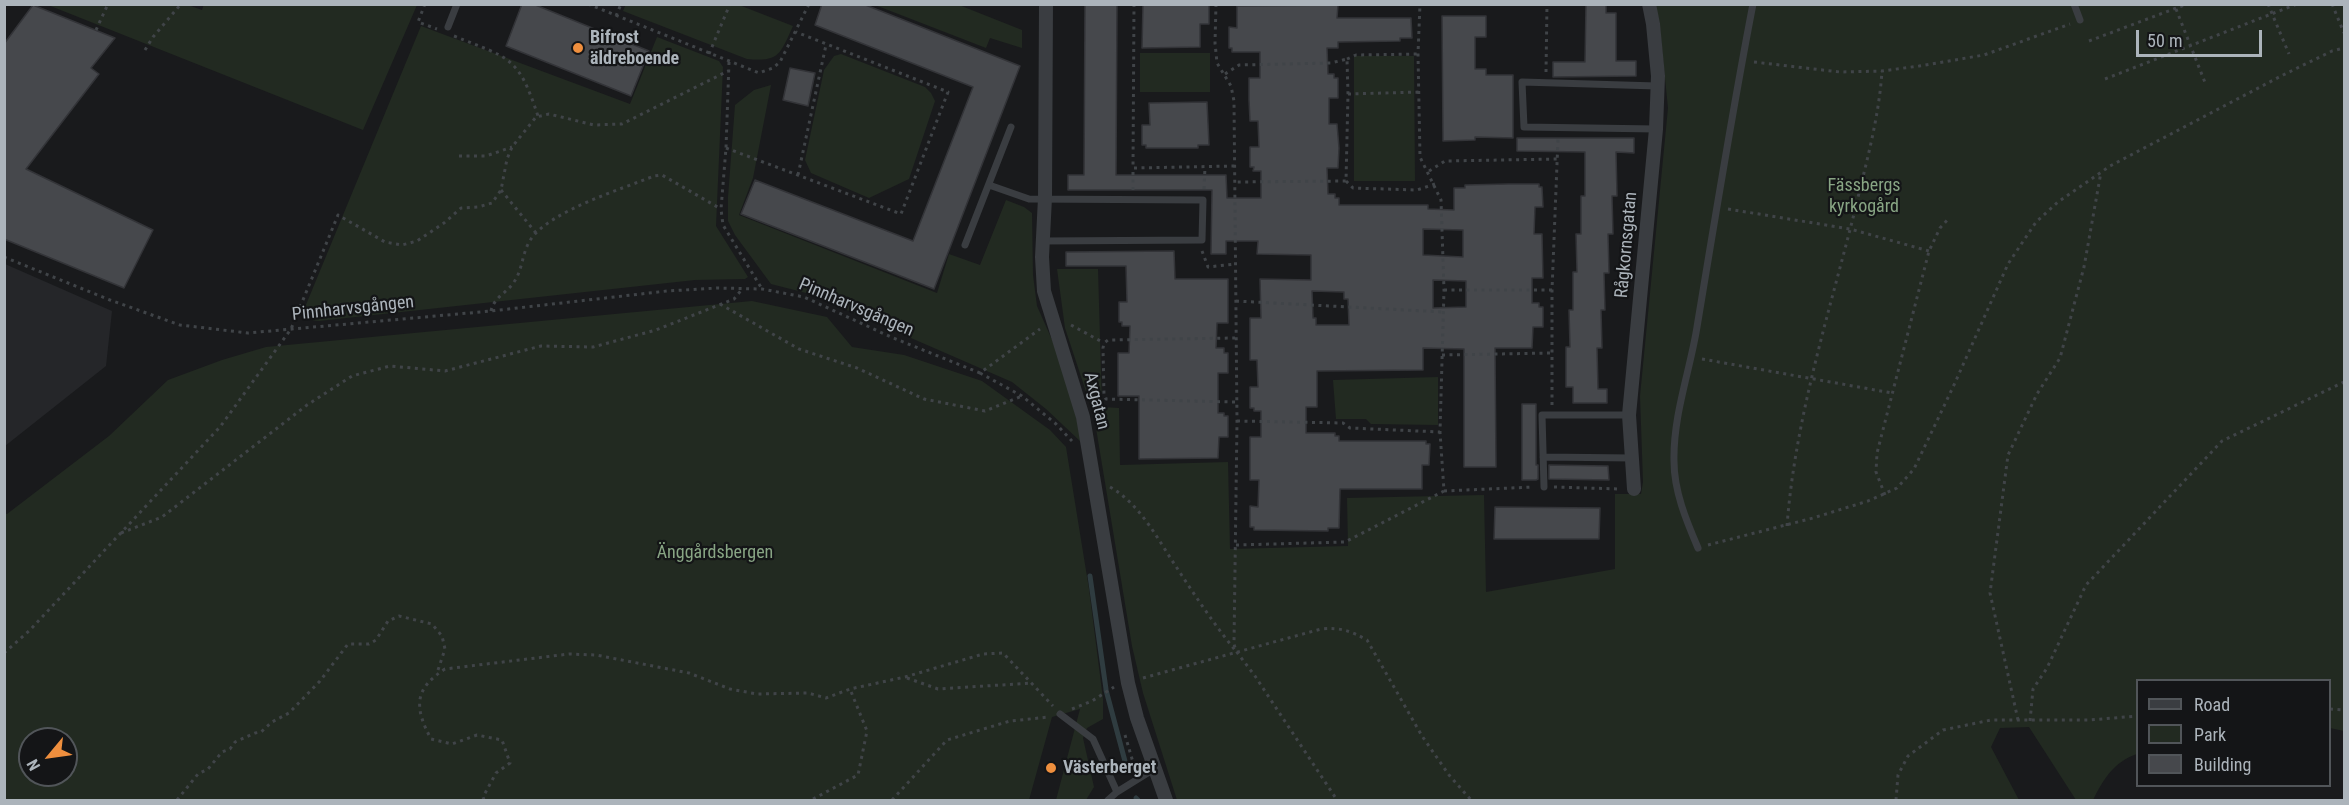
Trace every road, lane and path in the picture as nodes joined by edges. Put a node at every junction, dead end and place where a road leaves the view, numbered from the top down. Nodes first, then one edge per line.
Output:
1 (108, 4) edge
2 (181, 4) edge
3 (425, 4) edge
4 (457, 4) edge
5 (588, 4) edge
6 (621, 4) edge
7 (730, 4) edge
8 (809, 4) edge
9 (1046, 4) edge
10 (1134, 4) edge
11 (1216, 4) edge
12 (1420, 4) edge
13 (1547, 4) edge
14 (1649, 4) edge
15 (1753, 4) edge
16 (2074, 4) edge
17 (2187, 4) edge
18 (2268, 4) edge
19 (2297, 4) edge
20 (2332, 4) edge
21 (2175, 9) junction
22 (2272, 14) junction
23 (616, 16) junction
24 (2080, 20) joint
25 (96, 30) dead end
26 (438, 30) dead end
27 (448, 30) joint
28 (796, 32) junction
29 (2344, 33) edge
30 (2089, 42) dead end
31 (826, 44) junction
32 (2190, 46) junction
33 (2344, 48) edge
34 (145, 50) dead end
35 (709, 54) junction
36 (1418, 54) junction
37 (2289, 54) dead end
38 (1347, 59) junction
39 (1742, 60) junction
40 (729, 62) junction
41 (728, 71) junction
42 (1882, 71) junction
43 (1225, 74) junction
44 (2105, 79) dead end
45 (1546, 83) junction
46 (2206, 85) dead end
47 (1657, 86) junction
48 (1420, 92) junction
49 (1348, 94) junction
50 (538, 116) junction
51 (1011, 127) dead end
52 (1558, 128) junction
53 (1656, 129) junction
54 (512, 147) junction
55 (726, 148) junction
56 (459, 156) dead end
57 (1557, 159) junction
58 (1236, 166) junction
59 (1205, 167) junction
60 (1133, 168) junction
61 (1429, 171) junction
62 (2101, 172) junction
63 (798, 175) junction
64 (1235, 182) junction
65 (1346, 182) junction
66 (1435, 184) junction
67 (989, 185) junction
68 (501, 190) junction
69 (1045, 198) junction
70 (1132, 199) junction
71 (1203, 200) junction
72 (1717, 207) junction
73 (721, 209) junction
74 (1949, 218) dead end
75 (1850, 229) junction
76 (536, 233) junction
77 (1202, 240) junction
78 (1043, 241) junction
79 (965, 245) dead end
80 (1929, 251) junction
81 (4, 257) edge
82 (1236, 264) junction
83 (744, 288) junction
84 (762, 289) junction
85 (1444, 290) junction
86 (1552, 290) junction
87 (1236, 301) junction
88 (720, 304) junction
89 (491, 311) junction
90 (1443, 312) junction
91 (1047, 326) junction
92 (291, 329) junction
93 (1236, 338) junction
94 (1104, 343) junction
95 (1552, 353) junction
96 (1442, 355) junction
97 (1692, 357) junction
98 (980, 373) junction
99 (1812, 377) junction
100 (2344, 382) edge
101 (1892, 393) junction
102 (1022, 396) junction
103 (1235, 402) junction
104 (1552, 414) junction
105 (1629, 415) junction
106 (1237, 421) junction
107 (1440, 432) junction
108 (1071, 440) dead end
109 (1543, 457) junction
110 (1632, 458) junction
111 (1094, 477) junction
112 (1544, 487) dead end
113 (1634, 489) dead end
114 (1885, 495) junction
115 (1787, 526) junction
116 (119, 534) junction
117 (1236, 545) junction
118 (1698, 548) joint
119 (1236, 651) junction
120 (4, 653) edge
121 (436, 675) junction
122 (905, 677) junction
123 (1032, 683) junction
124 (1128, 683) junction
125 (850, 689) junction
126 (1060, 714) junction
127 (2136, 716) edge
128 (2018, 720) junction
129 (2030, 721) junction
130 (1154, 770) junction
131 (1117, 792) junction
132 (813, 799) dead end
133 (177, 801) edge
134 (484, 801) edge
135 (892, 801) edge
136 (1108, 801) edge
137 (1166, 801) edge
138 (1337, 801) edge
139 (1471, 801) edge
140 (1896, 801) edge

1 - 25 path
2 - 34 path
3 - 26 path
4 - 27 lane
5 - 23 path
6 - 23 path
7 - 35 path
8 - 28 path
9 - 69 street, Axgatan
10 - 60 path
11 - 43 path
12 - 36 path
13 - 45 path
14 - 47 street, Rågkornsgatan
15 - 39 lane
16 - 24 lane
17 - 21 path
18 - 22 path
19 - 22 path
20 - 29 path
21 - 30 path
21 - 32 path
22 - 32 path
22 - 37 path
23 - 35 path
24 - 42 path
27 - 50 path
28 - 31 path
28 - 40 path
31 - 63 path
31 - 63 path
32 - 44 path
32 - 46 path
33 - 62 path
35 - 40 path
36 - 38 path
36 - 48 path
38 - 43 path
38 - 49 path
39 - 42 path
39 - 72 lane
40 - 41 path
41 - 50 path
41 - 55 path
42 - 75 path
43 - 58 path
45 - 47 lane
45 - 52 lane
47 - 53 street, Rågkornsgatan
48 - 49 path
48 - 61 path
49 - 65 path
50 - 54 path
51 - 67 lane
52 - 53 lane
52 - 57 path
53 - 105 street, Rågkornsgatan
54 - 56 path
54 - 68 path
55 - 63 path
55 - 73 path
57 - 61 path
57 - 86 path
58 - 59 path
58 - 64 path
59 - 60 path
59 - 71 path
60 - 70 path
61 - 66 path
62 - 114 path
62 - 128 path
64 - 65 path
64 - 82 path
65 - 66 path
66 - 85 path
67 - 69 lane
67 - 79 lane
68 - 76 path
68 - 92 path
69 - 70 lane
69 - 78 street, Axgatan
70 - 71 lane
71 - 77 lane
72 - 75 path
72 - 97 lane
73 - 76 path
73 - 84 path
74 - 80 path
75 - 80 path
75 - 99 path
76 - 89 path
77 - 78 lane
77 - 82 path
78 - 91 street, Axgatan
80 - 101 path
81 - 92 path, Pinnharvsgången
82 - 87 path
83 - 84 path, Pinnharvsgången
83 - 88 path
83 - 89 path, Pinnharvsgången
84 - 98 path, Pinnharvsgången
85 - 86 path
85 - 90 path
86 - 95 path
87 - 90 path
87 - 93 path
88 - 102 path
88 - 116 path
89 - 92 path, Pinnharvsgången
90 - 96 path
91 - 94 path
91 - 98 path
91 - 111 street, Axgatan
92 - 116 path
93 - 94 path
93 - 103 path
94 - 103 path
95 - 96 path
95 - 104 path
96 - 107 path
97 - 99 path
97 - 118 lane
98 - 102 path, Pinnharvsgången
99 - 101 path
99 - 115 path
100 - 129 path
101 - 114 path
102 - 108 path, Pinnharvsgången
103 - 106 path
104 - 105 lane
104 - 109 lane
105 - 110 street, Rågkornsgatan
106 - 107 path
106 - 117 path
107 - 117 path
109 - 110 lane
109 - 112 lane
110 - 113 street, Rågkornsgatan
111 - 119 path
111 - 124 street, Axgatan
114 - 115 path
115 - 118 path
116 - 120 path
117 - 119 path
119 - 124 path
119 - 138 path
119 - 139 path
121 - 125 path
121 - 133 path
121 - 134 path
122 - 123 path
122 - 123 path
122 - 125 path
123 - 126 path
124 - 126 path
124 - 130 street, Axgatan
125 - 132 path
126 - 131 lane
126 - 135 path
127 - 129 path
128 - 129 path
128 - 140 path
130 - 131 lane
130 - 137 street, Axgatan
131 - 136 lane

